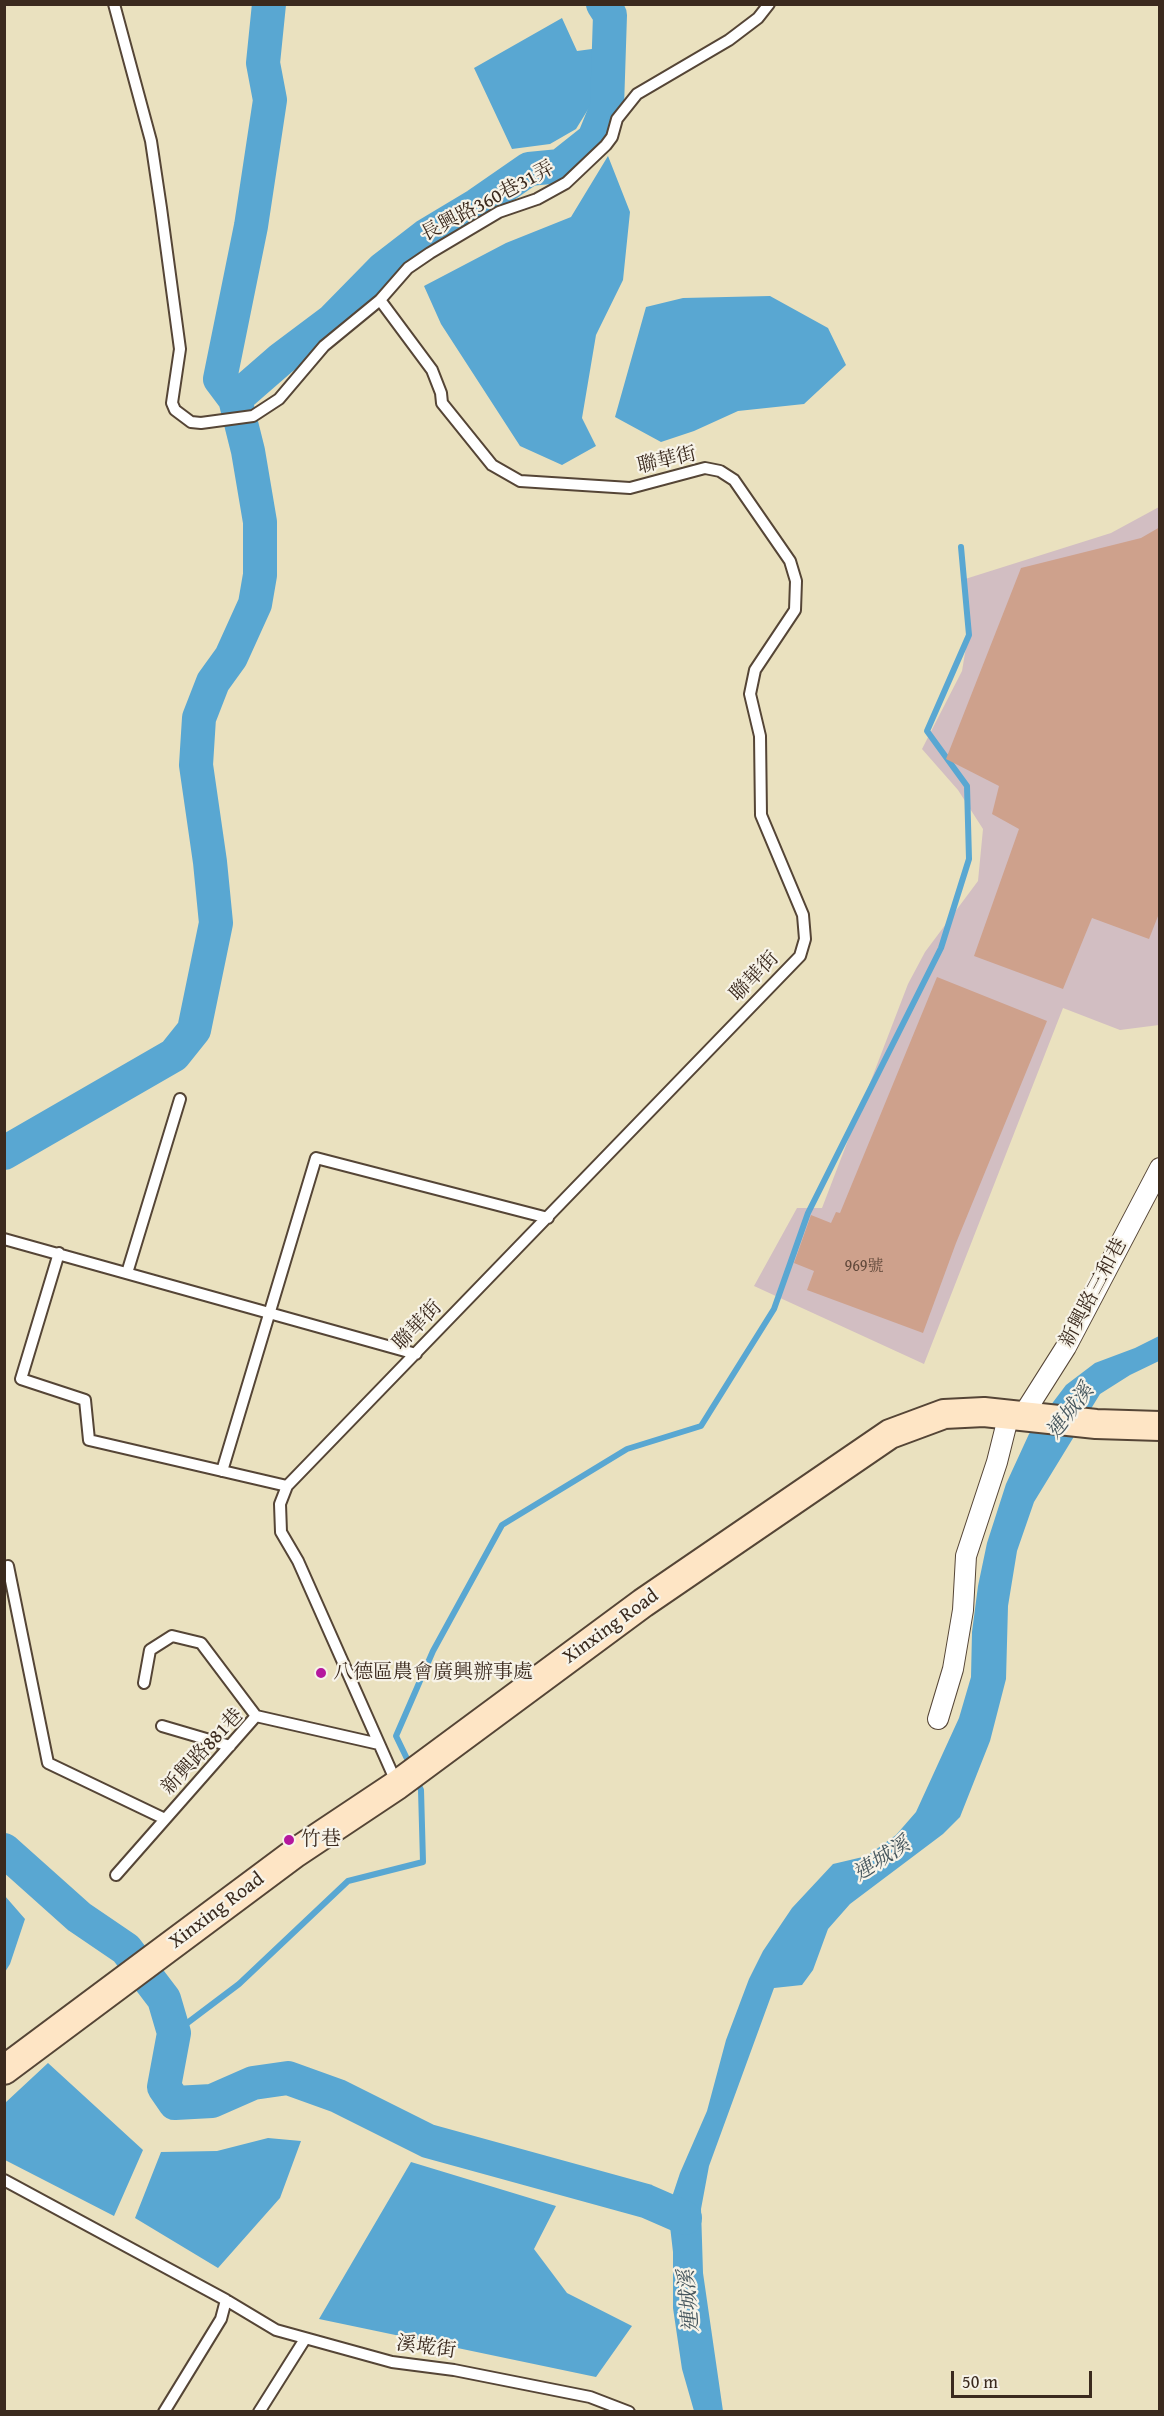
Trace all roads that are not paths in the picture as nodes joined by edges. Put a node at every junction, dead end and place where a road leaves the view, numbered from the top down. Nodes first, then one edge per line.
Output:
1 (114, 4) edge
2 (769, 4) edge
3 (380, 300) junction
4 (180, 1099) dead end
5 (1160, 1168) edge
6 (548, 1218) junction
7 (4, 1239) edge
8 (59, 1253) junction
9 (127, 1273) junction
10 (269, 1314) junction
11 (416, 1354) junction
12 (1021, 1415) junction
13 (1160, 1426) edge
14 (222, 1471) junction
15 (287, 1486) junction
16 (8, 1566) dead end
17 (144, 1683) dead end
18 (256, 1716) junction
19 (938, 1719) dead end
20 (162, 1726) dead end
21 (379, 1744) junction
22 (230, 1746) junction
23 (408, 1777) junction
24 (165, 1819) junction
25 (116, 1875) dead end
26 (4, 2070) edge
27 (4, 2180) edge
28 (226, 2300) junction
29 (305, 2339) junction
30 (164, 2412) edge
31 (259, 2412) edge
32 (629, 2412) edge

1 - 3 lane, 長興路360巷31弄
2 - 3 lane, 長興路360巷31弄
3 - 6 lane, 聯華街
4 - 9 lane
5 - 12 street, 新興路三和巷
6 - 10 lane
6 - 11 lane, 聯華街
7 - 8 lane
8 - 9 lane
8 - 14 lane
9 - 10 lane
10 - 11 lane
10 - 14 lane
11 - 15 lane, 聯華街
12 - 13 street, Xinxing Road
12 - 19 street, 新興路三和巷
12 - 23 street, Xinxing Road
14 - 15 lane
15 - 21 lane
16 - 24 lane
17 - 18 lane
18 - 21 lane, 新興路881巷
18 - 22 lane, 新興路881巷
20 - 22 lane
21 - 23 lane
22 - 24 lane, 新興路881巷
23 - 26 street, Xinxing Road
24 - 25 lane, 新興路881巷
27 - 28 lane, 溪墘街
28 - 29 lane, 溪墘街
28 - 30 lane
29 - 31 lane
29 - 32 lane, 溪墘街

